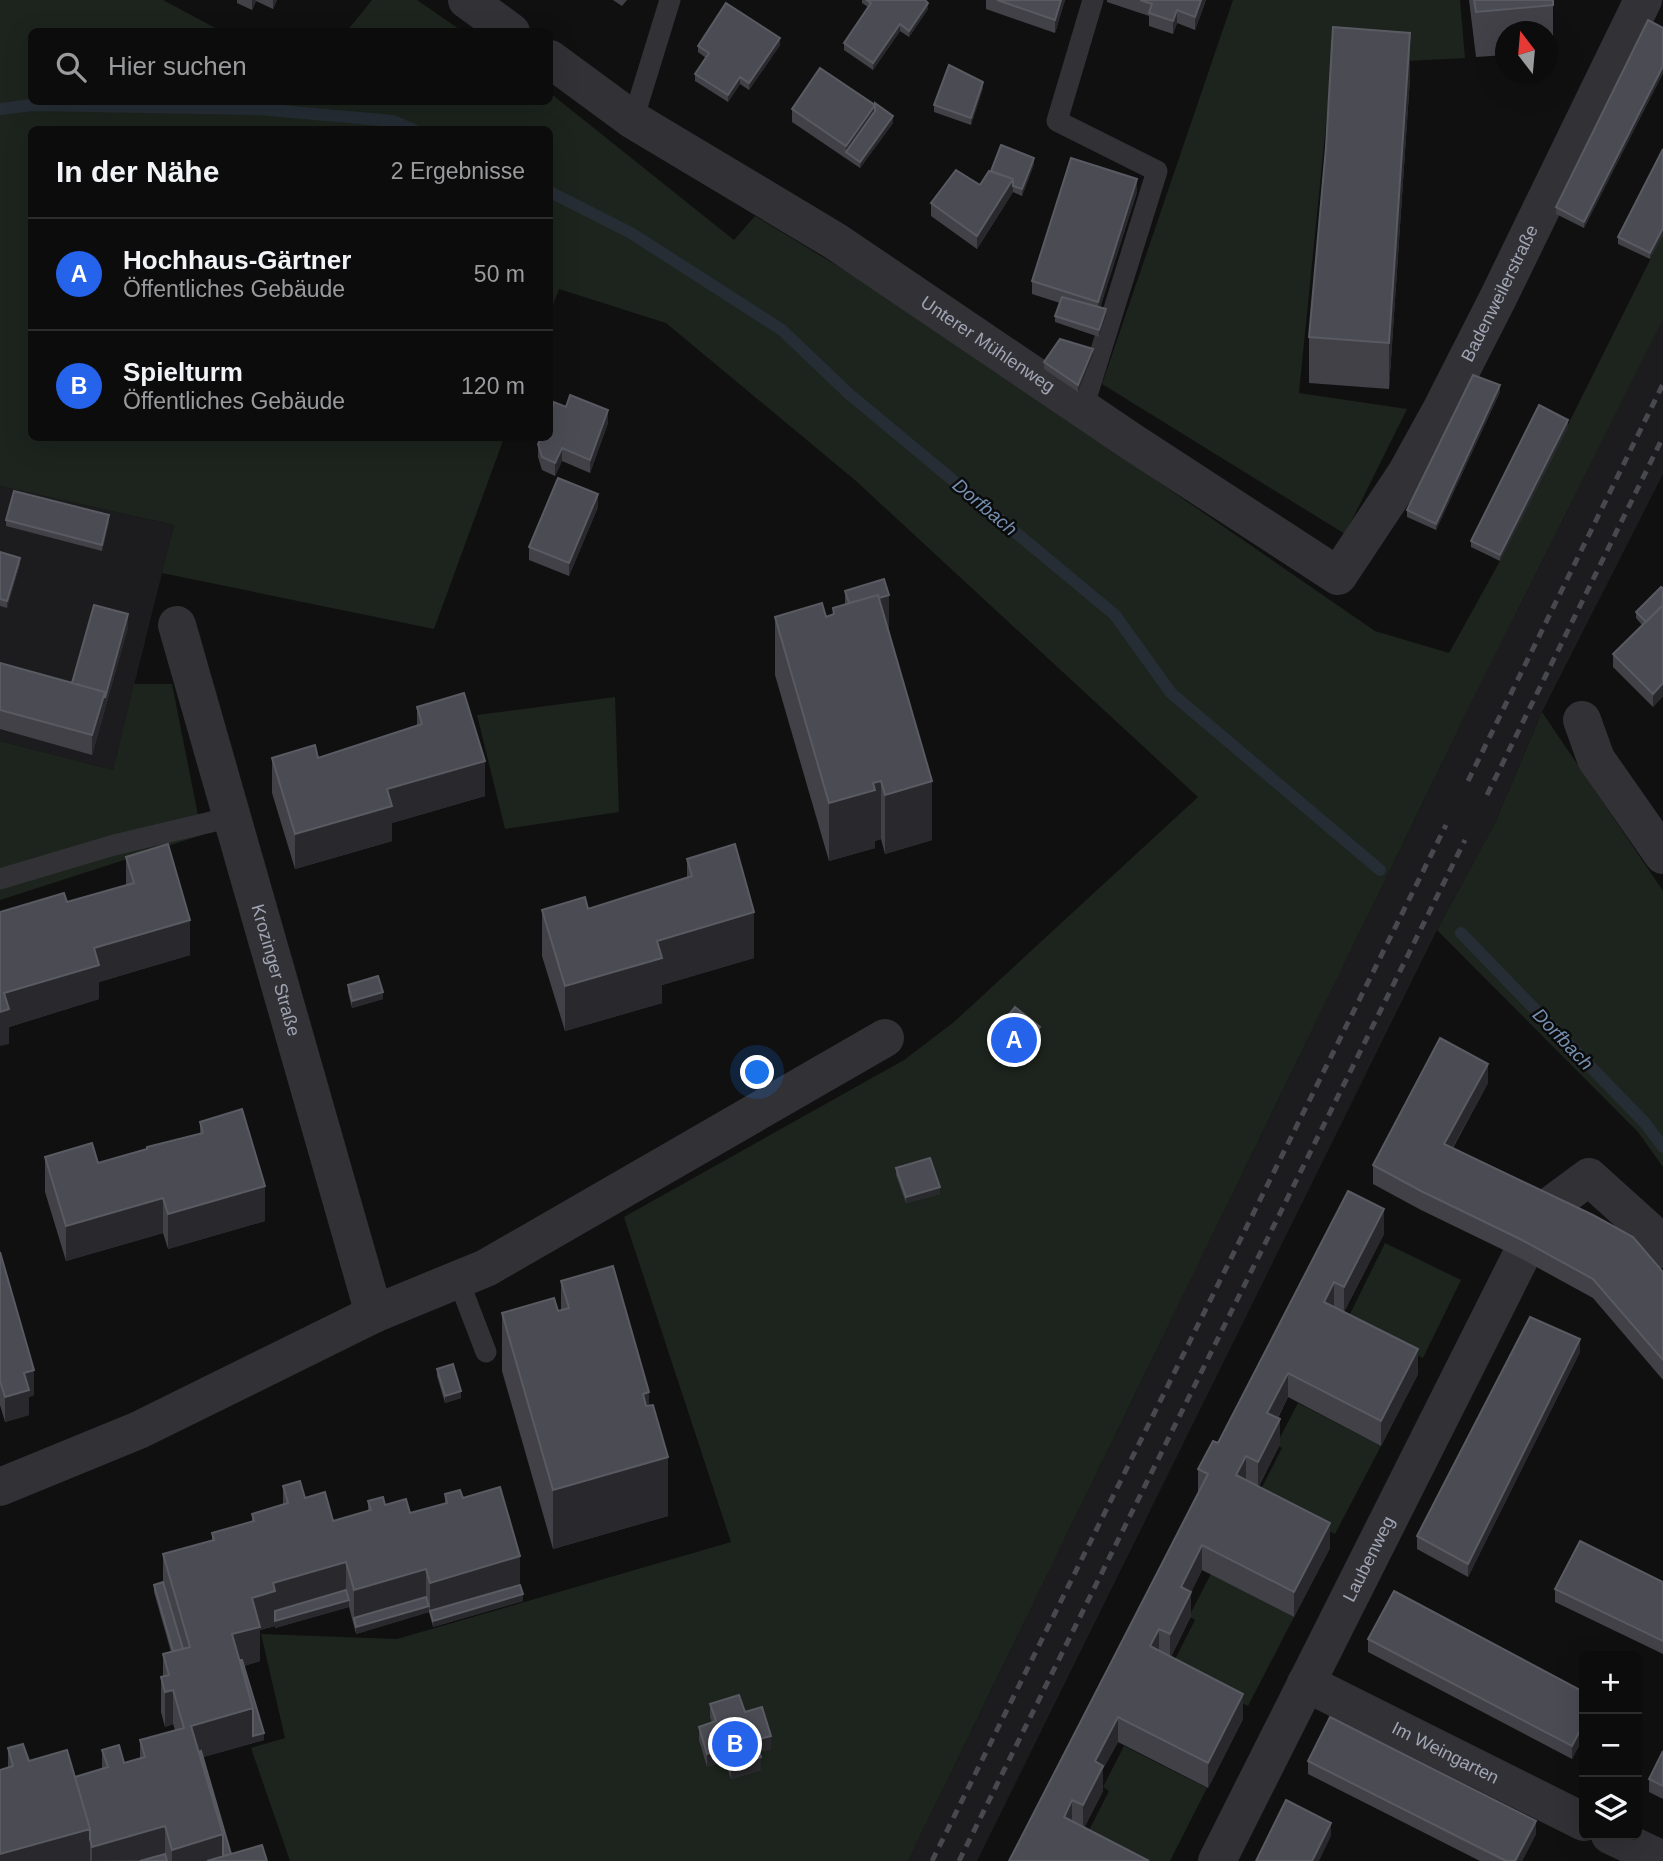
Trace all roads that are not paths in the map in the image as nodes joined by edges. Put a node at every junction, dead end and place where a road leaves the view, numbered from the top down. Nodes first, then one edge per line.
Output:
1 (467, 0) edge
2 (670, 0) edge
3 (1093, 0) edge
4 (1643, 0) edge
5 (506, 28) edge
6 (553, 62) edge
7 (633, 120) junction
8 (1083, 408) junction
9 (1338, 576) joint
10 (177, 625) dead end
11 (1582, 720) dead end
12 (232, 817) junction
13 (1663, 855) edge
14 (0, 879) edge
15 (886, 1038) dead end
16 (1542, 1211) edge
17 (1663, 1249) edge
18 (1520, 1258) edge
19 (458, 1279) junction
20 (374, 1314) junction
21 (486, 1352) dead end
22 (0, 1487) edge
23 (1306, 1683) junction
24 (1579, 1820) edge
25 (1601, 1840) edge
26 (1621, 1840) edge
27 (1663, 1860) edge
28 (1217, 1861) edge
29 (1592, 1861) edge

1 - 5 street
2 - 7 lane
3 - 8 lane
4 - 9 street, Badenweilerstraße
6 - 7 street, Unterer Mühlenweg
7 - 8 street, Unterer Mühlenweg
8 - 9 street, Unterer Mühlenweg
10 - 12 street, Krozinger Straße
11 - 13 street
12 - 14 lane
12 - 20 street, Krozinger Straße
15 - 19 street
16 - 17 street
18 - 23 street, Laubenweg
19 - 20 street
19 - 21 lane
20 - 22 street
23 - 24 street, Im Weingarten
23 - 28 street, Laubenweg
25 - 29 street
26 - 27 street

